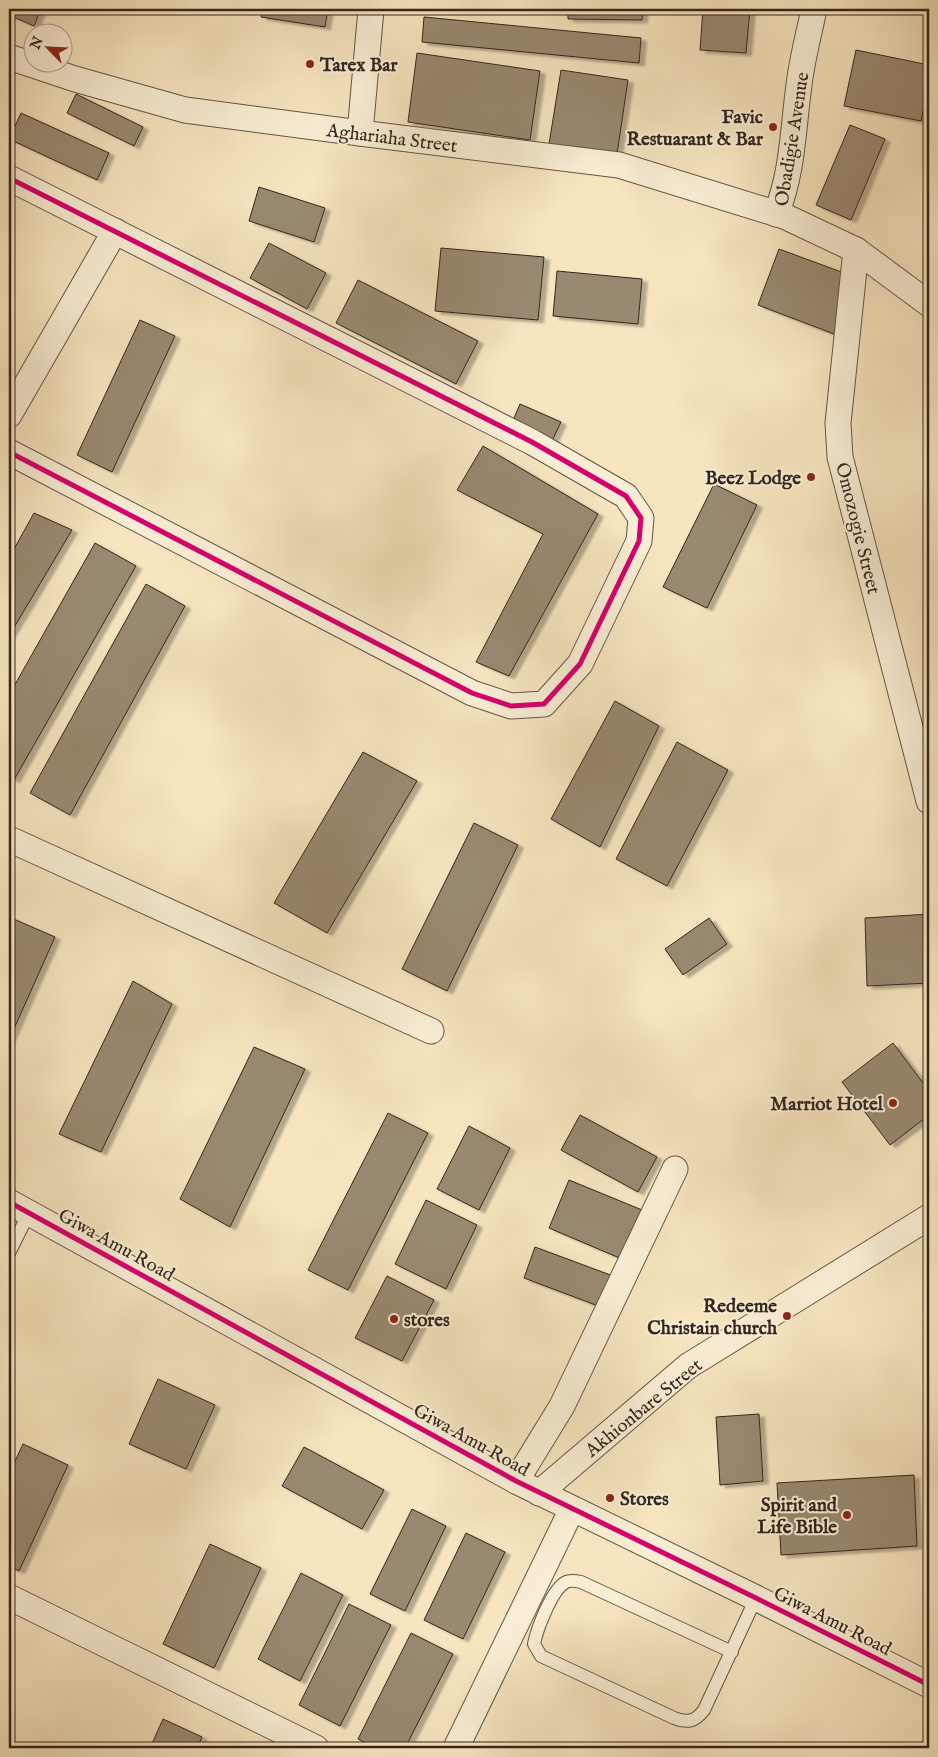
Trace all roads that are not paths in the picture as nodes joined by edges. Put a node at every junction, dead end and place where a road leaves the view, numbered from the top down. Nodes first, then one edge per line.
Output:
1 (371, 9) edge
2 (814, 9) edge
3 (9, 57) edge
4 (360, 133) junction
5 (9, 178) edge
6 (776, 214) junction
7 (115, 231) junction
8 (856, 250) junction
9 (929, 304) edge
10 (9, 415) edge
11 (9, 452) edge
12 (929, 801) edge
13 (9, 839) edge
14 (431, 1031) dead end
15 (675, 1169) dead end
16 (19, 1208) edge
17 (929, 1217) edge
18 (9, 1254) edge
19 (516, 1481) junction
20 (539, 1493) junction
21 (572, 1510) junction
22 (9, 1597) edge
23 (756, 1598) junction
24 (732, 1652) junction
25 (929, 1685) edge
26 (316, 1748) edge
27 (456, 1748) edge

1 - 4 street
2 - 6 street, Obadigie Avenue
3 - 4 street, Aghariaha Street
4 - 6 street, Aghariaha Street
5 - 7 street
6 - 8 street, Obadigie Avenue
7 - 10 street
7 - 11 street
8 - 9 street, Obadigie Avenue
8 - 12 street, Omozogie Street
13 - 14 street
15 - 19 street
16 - 18 lane
16 - 19 street, Giwa Amu Road
17 - 20 street, Akhionbare Street
19 - 20 street, Giwa Amu Road
20 - 21 street, Giwa Amu Road
21 - 23 street, Giwa Amu Road
21 - 27 street
22 - 26 street
23 - 24 lane
23 - 25 street, Giwa Amu Road
24 - 24 lane

